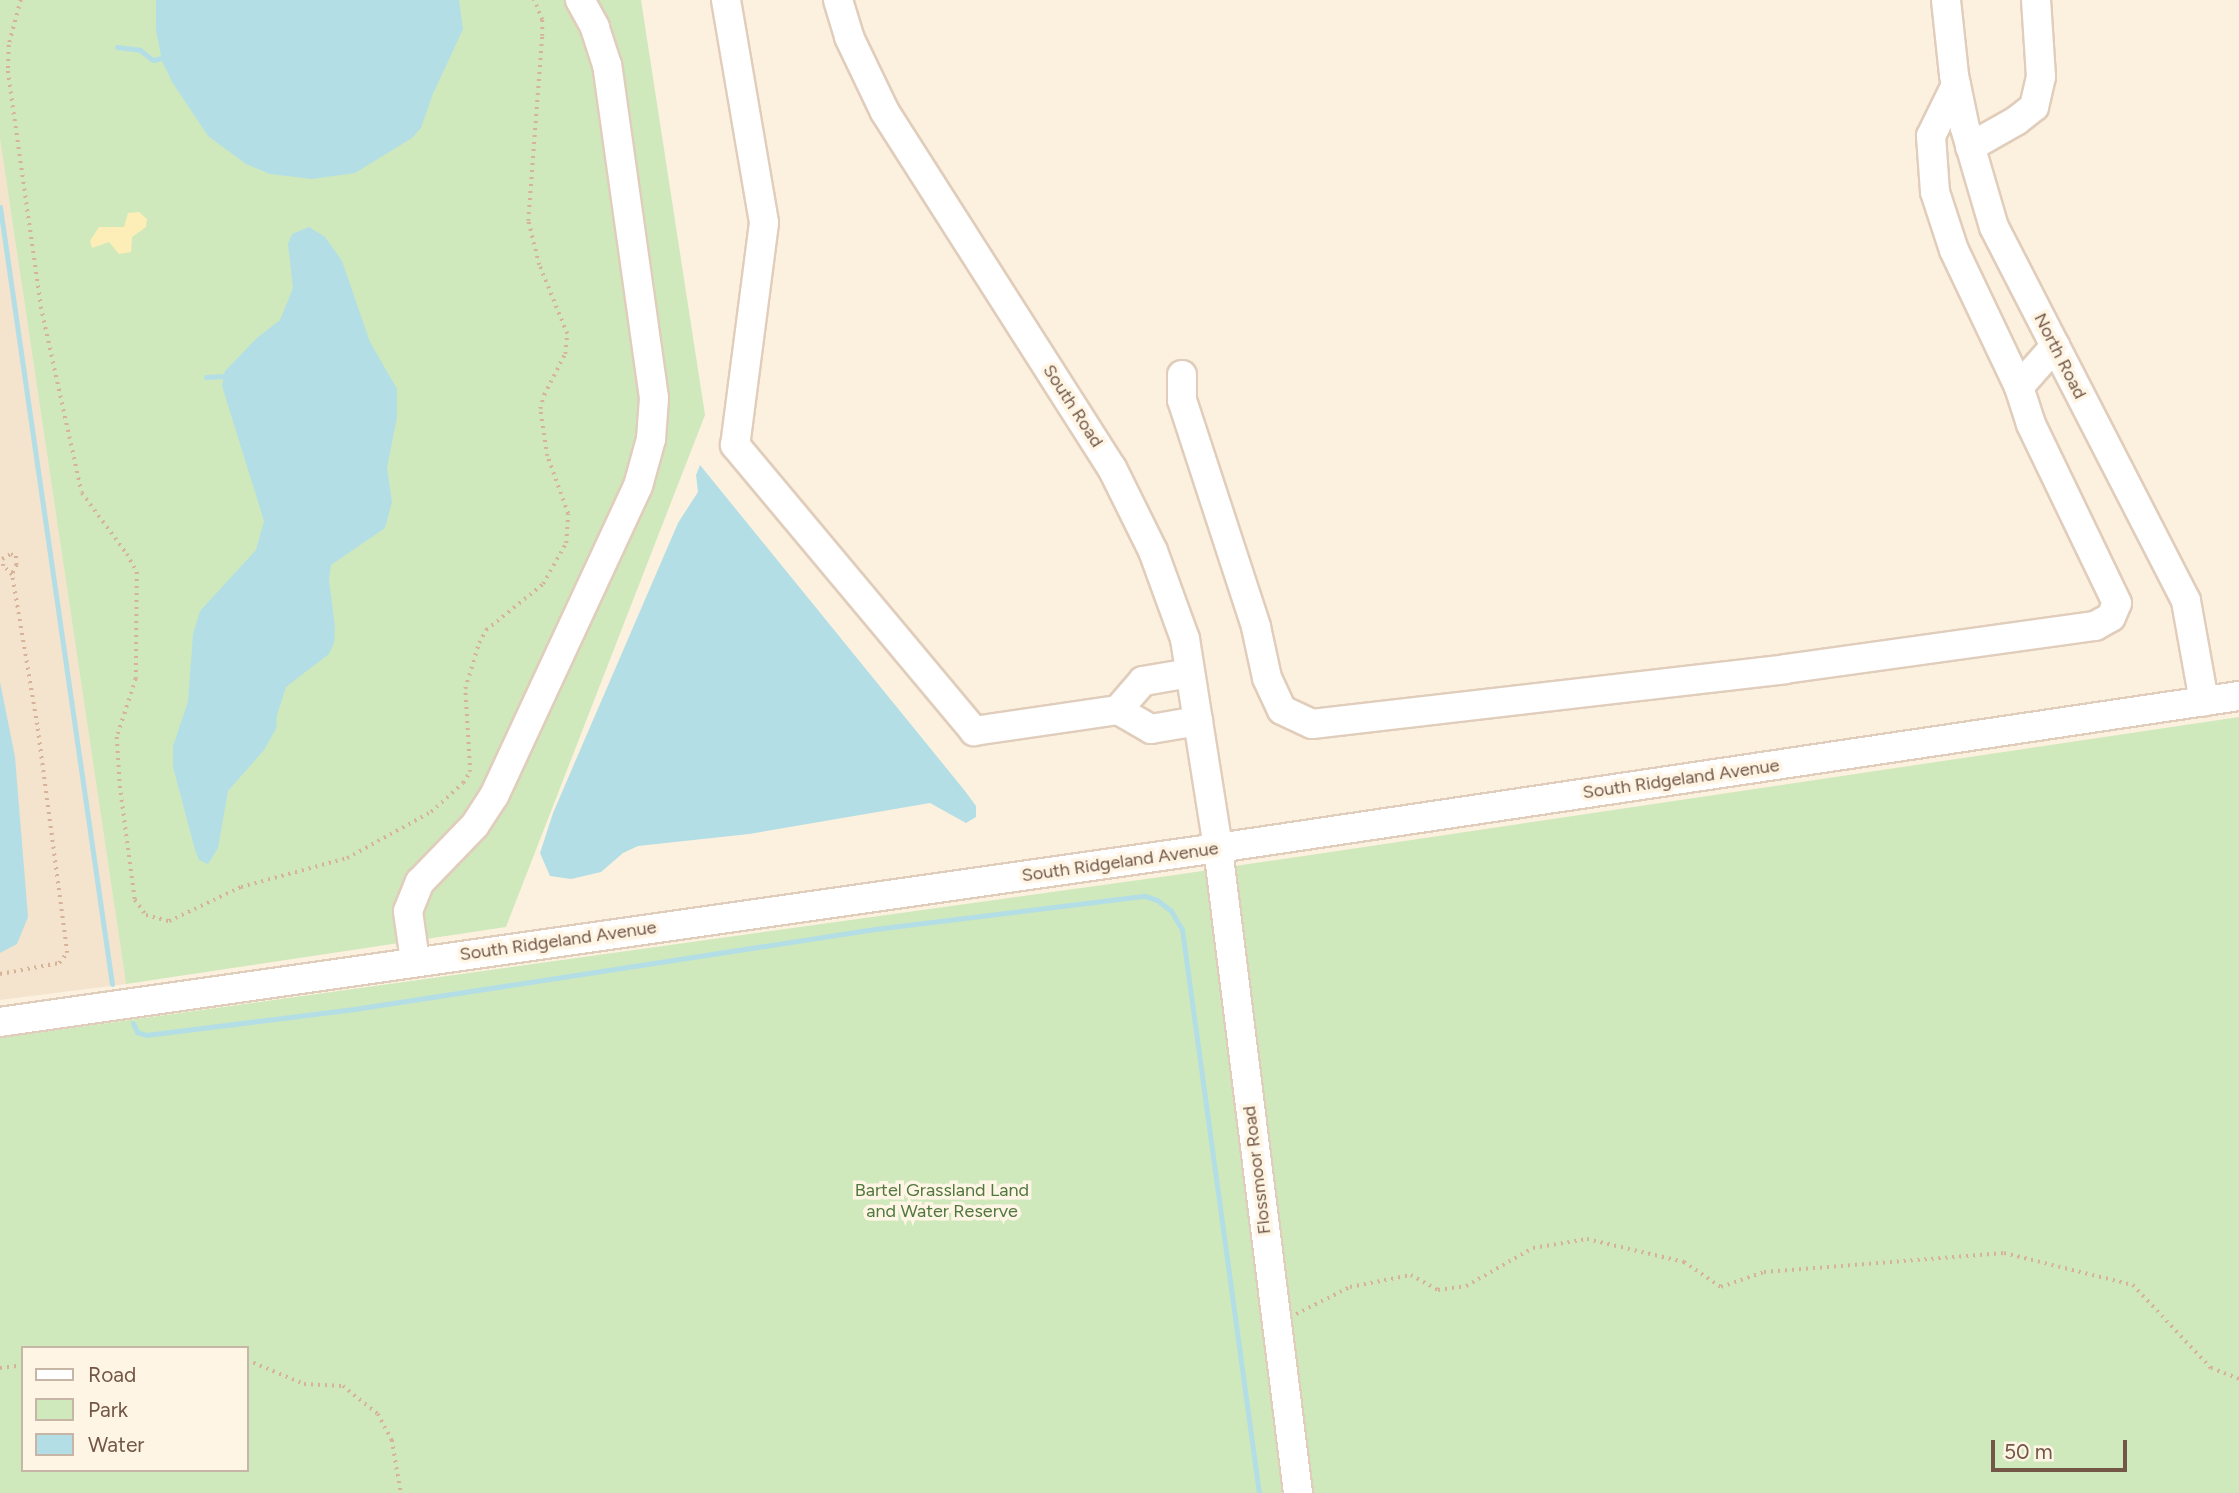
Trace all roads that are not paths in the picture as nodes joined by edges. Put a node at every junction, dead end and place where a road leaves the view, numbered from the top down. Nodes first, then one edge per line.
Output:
1 (580, 0) edge
2 (726, 0) edge
3 (838, 0) edge
4 (1946, 0) edge
5 (2036, 0) edge
6 (1956, 85) junction
7 (1970, 147) junction
8 (2055, 346) junction
9 (1182, 375) dead end
10 (2019, 387) junction
11 (1190, 673) junction
12 (2239, 696) edge
13 (2204, 701) junction
14 (1118, 710) junction
15 (1198, 721) junction
16 (1218, 848) junction
17 (415, 961) junction
18 (0, 1022) edge
19 (1298, 1493) edge

1 - 17 street
2 - 14 street
3 - 11 street, South Road
4 - 6 street, North Road
5 - 7 street
6 - 7 street, North Road
6 - 10 street
7 - 8 street, North Road
8 - 10 street
8 - 13 street, North Road
9 - 10 street
11 - 14 street
11 - 15 street, South Road
12 - 13 street, South Ridgeland Avenue
13 - 16 street, South Ridgeland Avenue
14 - 15 street
15 - 16 street, South Road
16 - 17 street, South Ridgeland Avenue
16 - 19 street, Flossmoor Road
17 - 18 street, South Ridgeland Avenue

